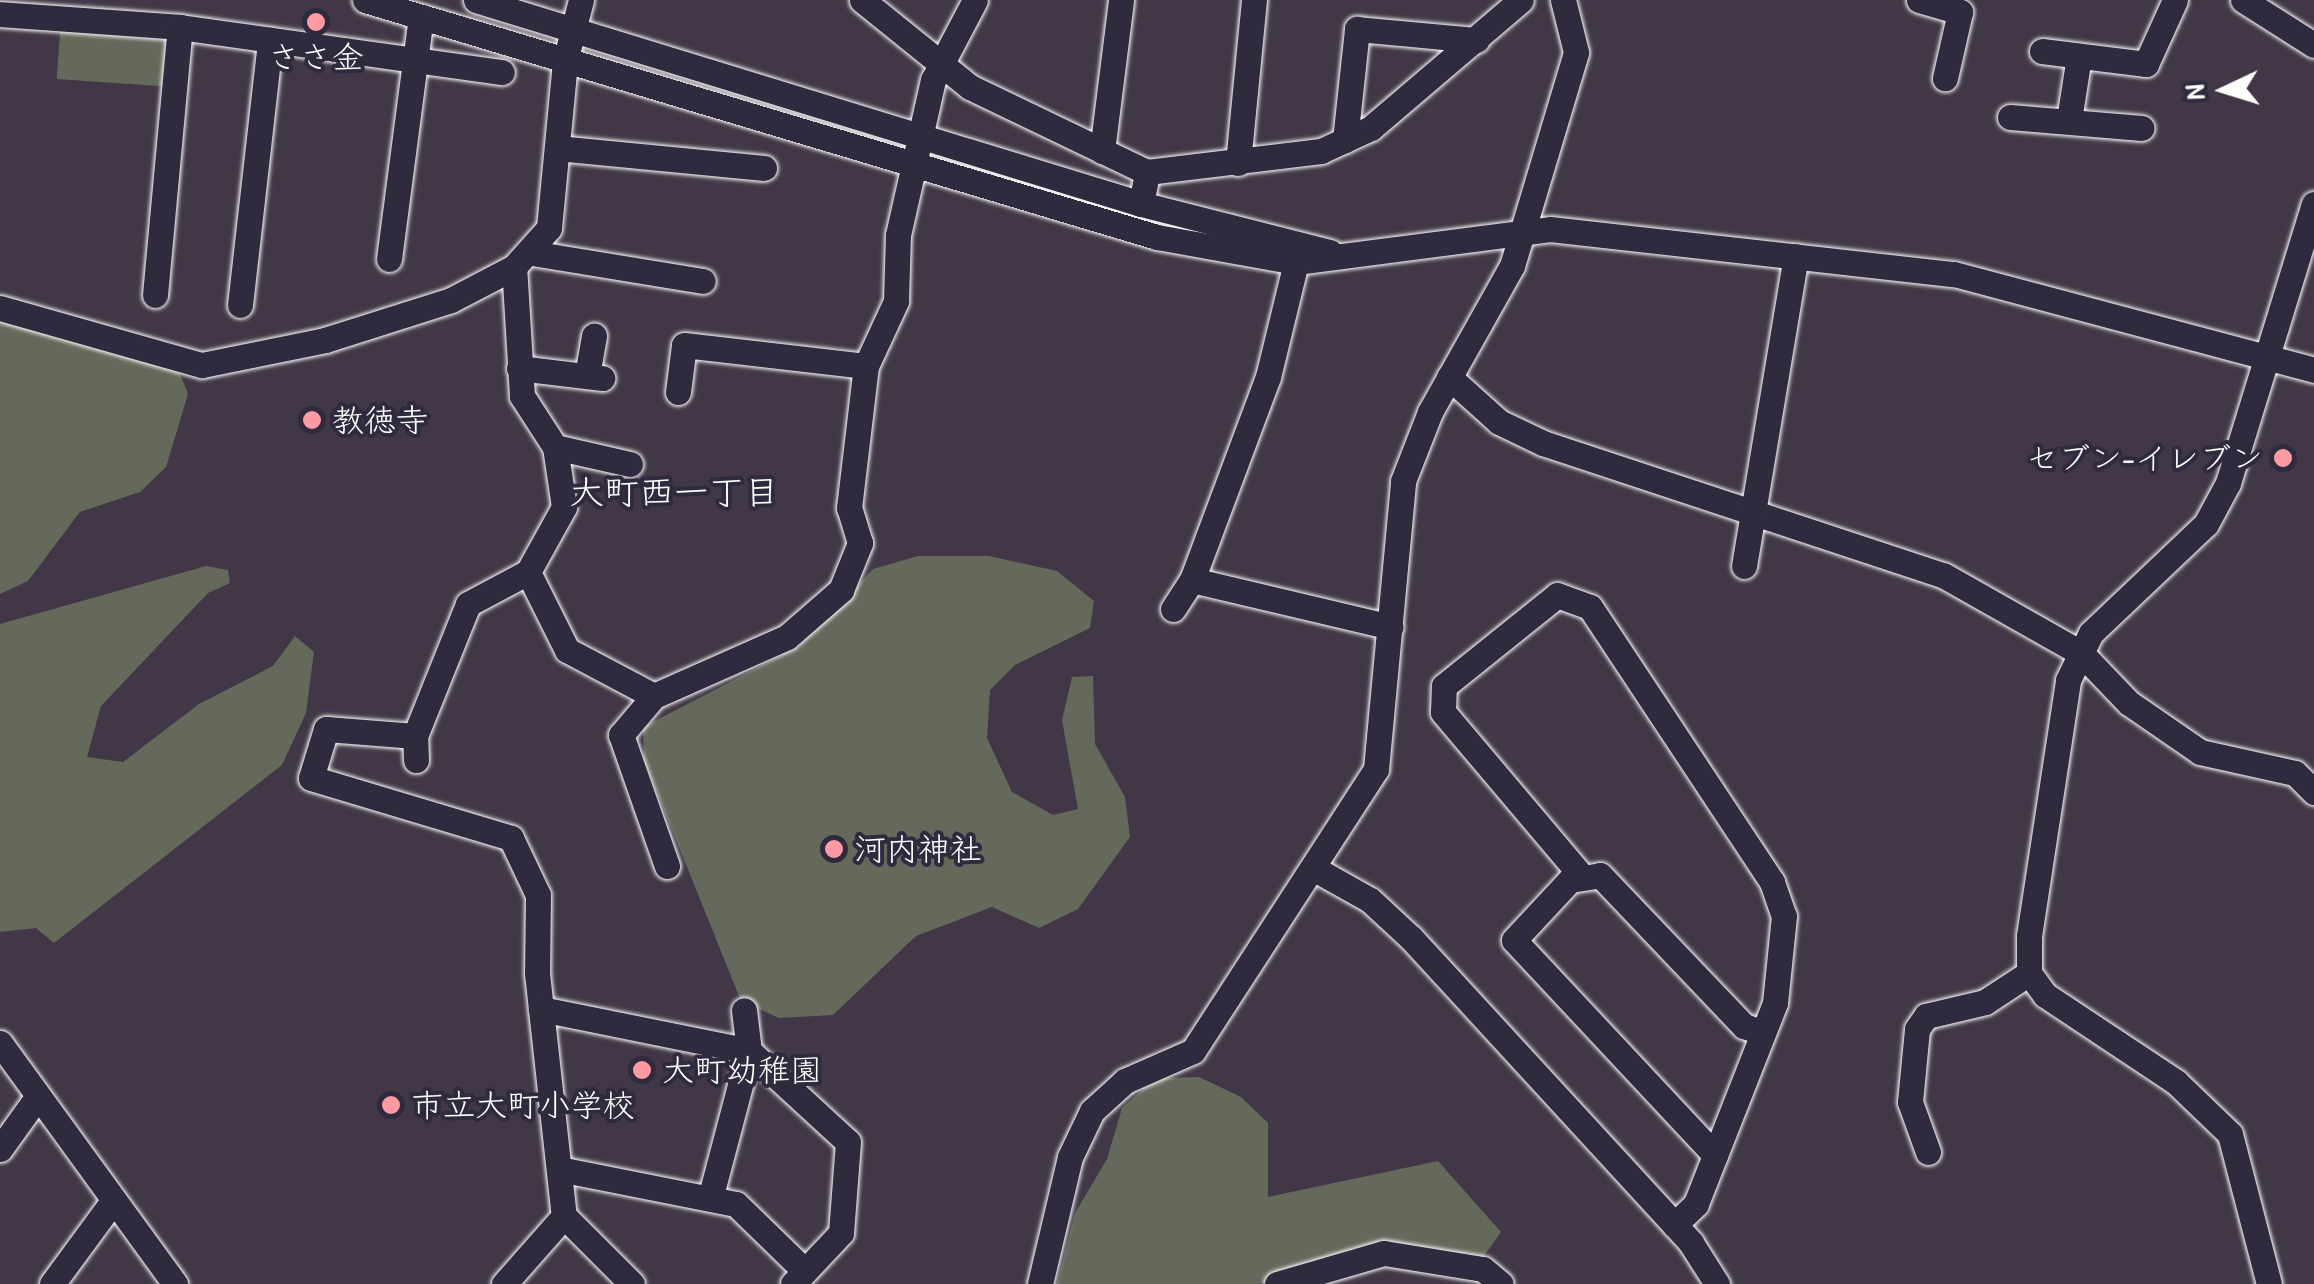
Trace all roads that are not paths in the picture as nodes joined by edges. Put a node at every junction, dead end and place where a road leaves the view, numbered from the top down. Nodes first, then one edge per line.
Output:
1 (365, 0) edge
2 (476, 0) edge
3 (581, 0) edge
4 (862, 0) edge
5 (975, 0) edge
6 (1121, 0) edge
7 (1254, 0) edge
8 (1521, 0) edge
9 (1563, 0) edge
10 (1919, 0) edge
11 (2175, 0) edge
12 (2243, 0) edge
13 (0, 14) edge
14 (422, 17) junction
15 (180, 28) junction
16 (574, 30) junction
17 (270, 40) junction
18 (1476, 40) junction
19 (2314, 46) edge
20 (2042, 51) dead end
21 (2080, 56) junction
22 (413, 58) junction
23 (565, 60) junction
24 (940, 66) junction
25 (502, 72) dead end
26 (1945, 78) dead end
27 (2010, 117) dead end
28 (2069, 120) junction
29 (2142, 128) dead end
30 (919, 137) junction
31 (1345, 140) junction
32 (557, 148) junction
33 (1102, 151) junction
34 (1238, 163) junction
35 (912, 166) junction
36 (764, 168) dead end
37 (1147, 172) junction
38 (1141, 204) junction
39 (2314, 204) edge
40 (1522, 232) junction
41 (1339, 255) junction
42 (1796, 256) junction
43 (389, 259) dead end
44 (523, 260) junction
45 (1296, 262) junction
46 (704, 282) dead end
47 (155, 294) dead end
48 (240, 305) dead end
49 (0, 308) edge
50 (594, 336) dead end
51 (2265, 353) junction
52 (866, 366) junction
53 (519, 368) junction
54 (2314, 370) edge
55 (1450, 377) junction
56 (678, 392) dead end
57 (555, 448) junction
58 (630, 464) dead end
59 (1753, 516) junction
60 (1744, 566) dead end
61 (528, 572) junction
62 (1192, 580) junction
63 (1173, 609) dead end
64 (1391, 627) junction
65 (2082, 653) junction
66 (654, 696) junction
67 (2314, 792) edge
68 (667, 866) dead end
69 (1314, 868) junction
70 (1580, 873) junction
71 (2029, 974) junction
72 (540, 1009) junction
73 (744, 1010) dead end
74 (1762, 1033) junction
75 (0, 1043) edge
76 (749, 1051) junction
77 (38, 1096) junction
78 (0, 1149) edge
79 (1928, 1152) dead end
80 (1714, 1156) junction
81 (558, 1169) junction
82 (711, 1195) junction
83 (113, 1202) junction
84 (564, 1216) junction
85 (1674, 1225) junction
86 (799, 1277) edge
87 (1310, 1280) edge
88 (52, 1284) edge
89 (175, 1284) edge
90 (504, 1284) edge
91 (632, 1284) edge
92 (1040, 1284) edge
93 (1276, 1284) edge
94 (1502, 1284) edge
95 (1717, 1284) edge
96 (2268, 1284) edge

1 - 14 street
2 - 16 street
3 - 16 street
4 - 24 street
5 - 24 street
6 - 33 street
7 - 34 street
8 - 18 street
9 - 40 street
10 - 26 street
11 - 21 street
12 - 19 street
13 - 15 street
14 - 22 street
14 - 23 street
15 - 17 street
15 - 47 street
16 - 23 street
16 - 30 street
17 - 22 street
17 - 48 street
18 - 31 street
18 - 31 street
20 - 21 street
21 - 28 street
22 - 25 street
22 - 43 street
23 - 32 street
23 - 35 street
24 - 30 street
24 - 33 street
27 - 28 street
28 - 29 street
30 - 35 street
30 - 38 street
31 - 34 street
32 - 36 street
32 - 44 street
33 - 37 street
34 - 37 street
35 - 45 street
35 - 52 street
37 - 38 street
38 - 41 street
39 - 51 street
40 - 41 street
40 - 42 street
40 - 55 street
41 - 45 street
42 - 51 street
42 - 59 street
44 - 46 street
44 - 49 street
44 - 53 street
45 - 62 street
50 - 53 street
51 - 54 street
51 - 65 street
52 - 56 street
52 - 66 street
53 - 57 street
55 - 59 street
55 - 64 street
57 - 58 street
57 - 61 street
59 - 60 street
59 - 65 street
61 - 66 street
61 - 72 street
62 - 63 street
62 - 64 street
64 - 69 street
65 - 67 street
65 - 71 street
66 - 68 street
69 - 85 street
69 - 92 street
70 - 74 street
70 - 74 street
70 - 80 street
71 - 79 street
71 - 96 street
72 - 76 street
72 - 81 street
73 - 76 street
74 - 80 street
75 - 77 street
76 - 82 street
76 - 86 street
77 - 78 street
77 - 83 street
80 - 85 street
81 - 82 street
81 - 84 street
82 - 86 street
83 - 88 street
83 - 89 street
84 - 90 street
84 - 91 street
85 - 95 street
87 - 93 street
87 - 94 street

